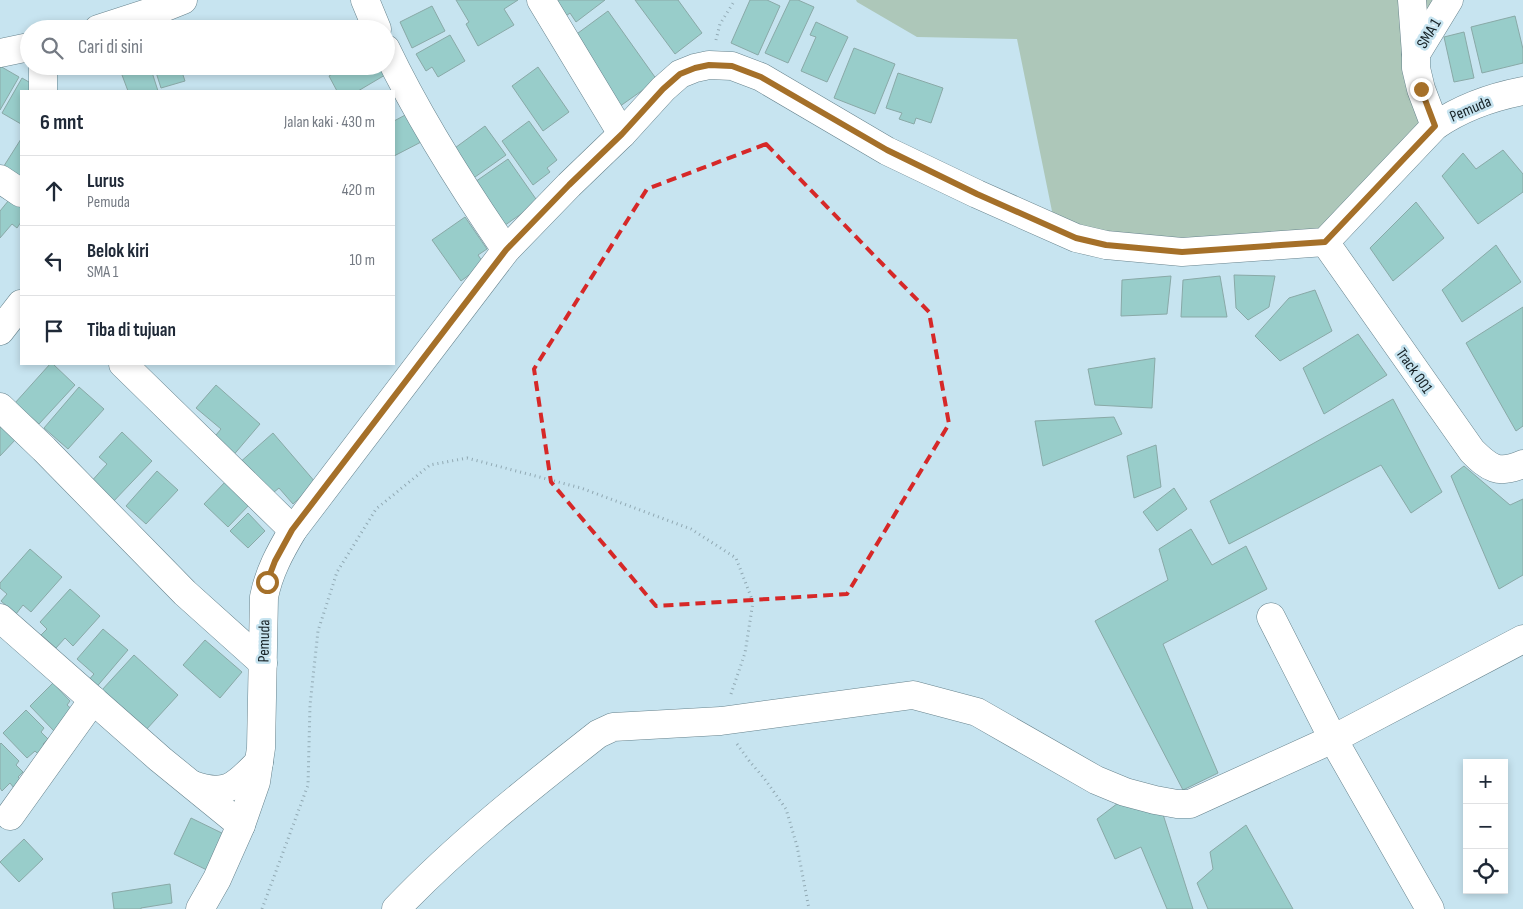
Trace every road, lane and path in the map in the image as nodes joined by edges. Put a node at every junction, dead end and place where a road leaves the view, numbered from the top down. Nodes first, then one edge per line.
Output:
1 (183, 0) edge
2 (365, 0) edge
3 (541, 0) edge
4 (735, 0) edge
5 (1412, 0) edge
6 (1448, 0) edge
7 (126, 20) edge
8 (373, 20) edge
9 (20, 49) edge
10 (0, 52) edge
11 (1416, 54) junction
12 (709, 65) junction
13 (395, 68) edge
14 (43, 75) edge
15 (43, 90) edge
16 (1523, 91) edge
17 (1435, 126) junction
18 (622, 134) junction
19 (0, 179) edge
20 (20, 192) edge
21 (1325, 242) junction
22 (506, 250) junction
23 (20, 305) edge
24 (0, 331) edge
25 (124, 365) edge
26 (0, 407) edge
27 (1523, 464) edge
28 (292, 530) junction
29 (1271, 617) dead end
30 (0, 618) edge
31 (1523, 639) edge
32 (263, 663) junction
33 (93, 700) junction
34 (721, 721) junction
35 (1333, 739) junction
36 (259, 762) junction
37 (193, 785) junction
38 (10, 816) dead end
39 (240, 825) junction
40 (200, 909) edge
41 (262, 909) edge
42 (396, 909) edge
43 (809, 909) edge
44 (1430, 909) edge

1 - 7 street
2 - 8 street
3 - 18 street
4 - 12 path
5 - 11 street
6 - 11 street, SMA 1
9 - 10 street
11 - 17 street, SMA 1
12 - 18 street, Pemuda
12 - 21 street, Pemuda
13 - 22 street
14 - 15 street
16 - 17 street, Pemuda
17 - 21 street, Pemuda
18 - 22 street, Pemuda
19 - 20 street
21 - 27 street, Track 001
22 - 28 street, Pemuda
23 - 24 street
25 - 28 street
26 - 32 street
28 - 32 street, Pemuda
29 - 35 street
30 - 33 street
31 - 35 street
32 - 36 street, Pemuda
33 - 37 street
33 - 38 street
34 - 35 street
34 - 41 path
34 - 42 street
34 - 43 path
35 - 44 street
36 - 37 street
36 - 39 street, Pemuda
37 - 39 street
39 - 40 street, Pemuda

